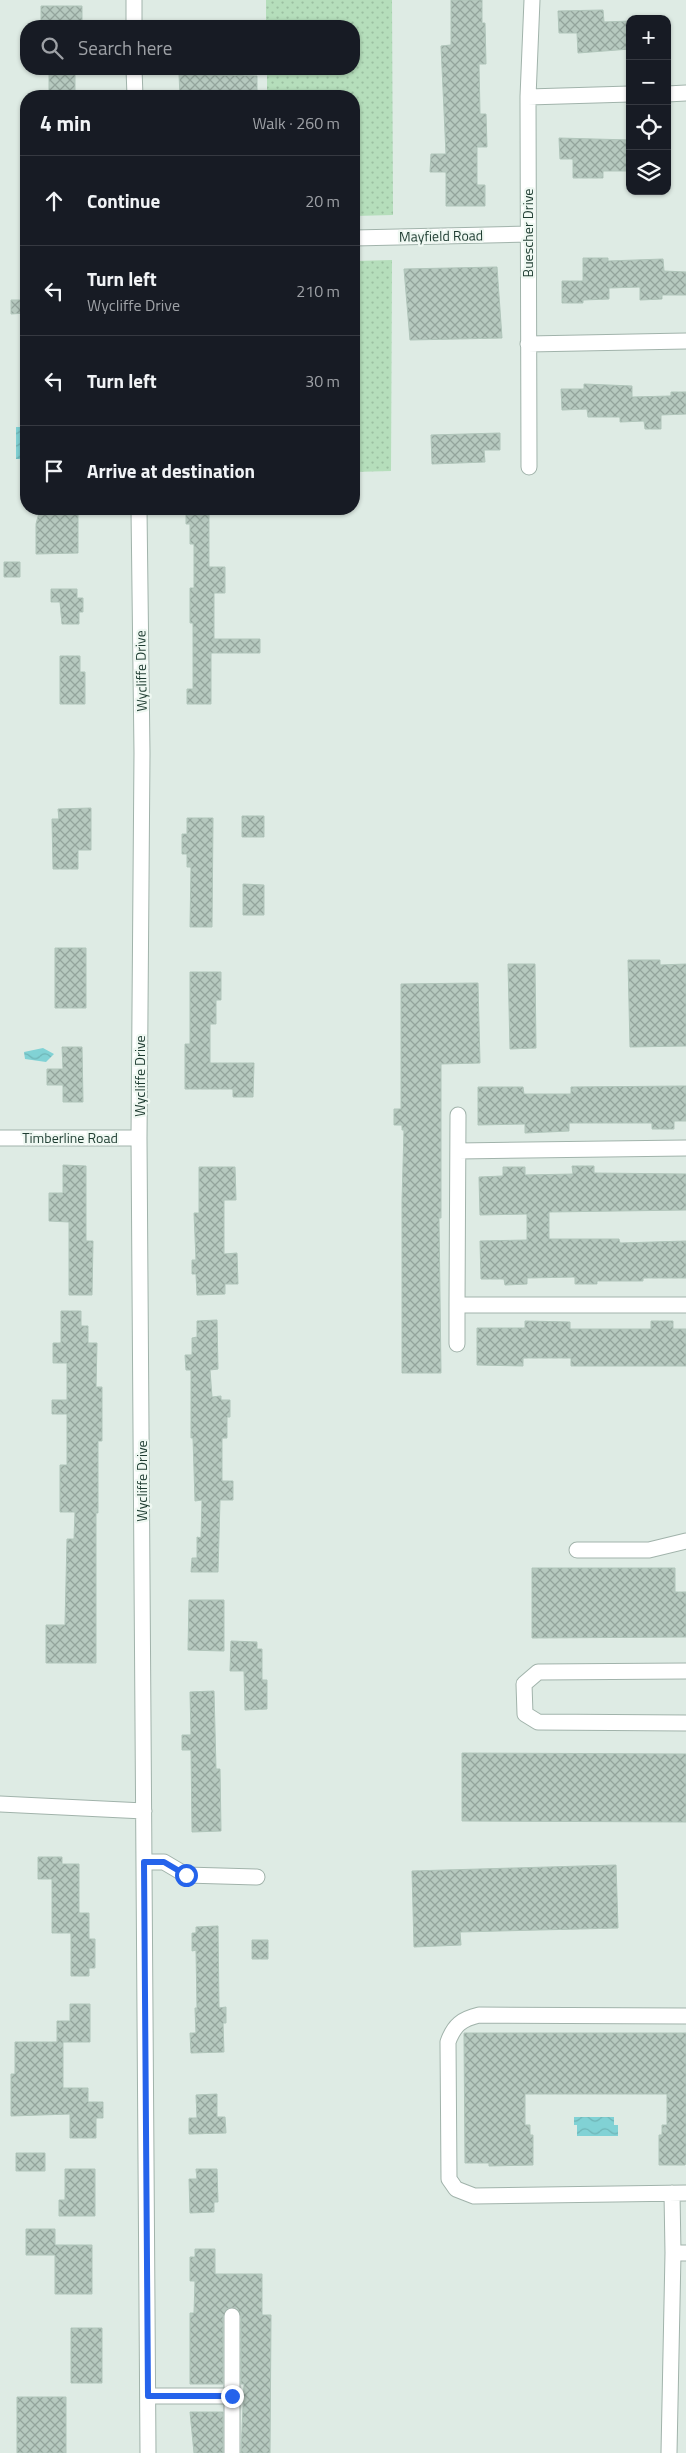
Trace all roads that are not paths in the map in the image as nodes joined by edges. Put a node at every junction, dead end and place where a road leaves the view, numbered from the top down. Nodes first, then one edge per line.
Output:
1 (134, 0) edge
2 (532, 0) edge
3 (134, 20) edge
4 (134, 75) edge
5 (135, 90) edge
6 (686, 93) edge
7 (626, 94) edge
8 (671, 94) edge
9 (528, 97) junction
10 (528, 234) junction
11 (360, 238) edge
12 (686, 341) edge
13 (528, 344) junction
14 (529, 466) dead end
15 (139, 515) edge
16 (458, 1115) dead end
17 (0, 1138) edge
18 (140, 1138) junction
19 (686, 1148) edge
20 (458, 1151) junction
21 (686, 1305) edge
22 (457, 1306) junction
23 (457, 1344) dead end
24 (686, 1541) edge
25 (577, 1550) dead end
26 (686, 1671) edge
27 (686, 1723) edge
28 (0, 1804) edge
29 (144, 1811) junction
30 (144, 1862) junction
31 (257, 1876) dead end
32 (686, 2016) edge
33 (679, 2193) edge
34 (679, 2253) edge
35 (232, 2316) dead end
36 (148, 2396) junction
37 (232, 2396) junction
38 (148, 2453) edge
39 (232, 2453) edge
40 (669, 2453) edge

1 - 3 street
2 - 9 street, Buescher Drive
4 - 5 street
6 - 8 street
7 - 9 street
9 - 10 street, Buescher Drive
10 - 11 street, Mayfield Road
10 - 13 street, Buescher Drive
12 - 13 street
13 - 14 street, Buescher Drive
15 - 18 street, Wycliffe Drive
16 - 20 street
17 - 18 street, Timberline Road
18 - 29 street, Wycliffe Drive
19 - 20 street
20 - 22 street
21 - 22 street
22 - 23 street
24 - 25 street
26 - 27 street
28 - 29 street
29 - 30 street, Wycliffe Drive
30 - 31 street
30 - 36 street, Wycliffe Drive
32 - 33 street
33 - 34 street
34 - 40 street
35 - 37 street
36 - 37 street
36 - 38 street, Wycliffe Drive
37 - 39 street

